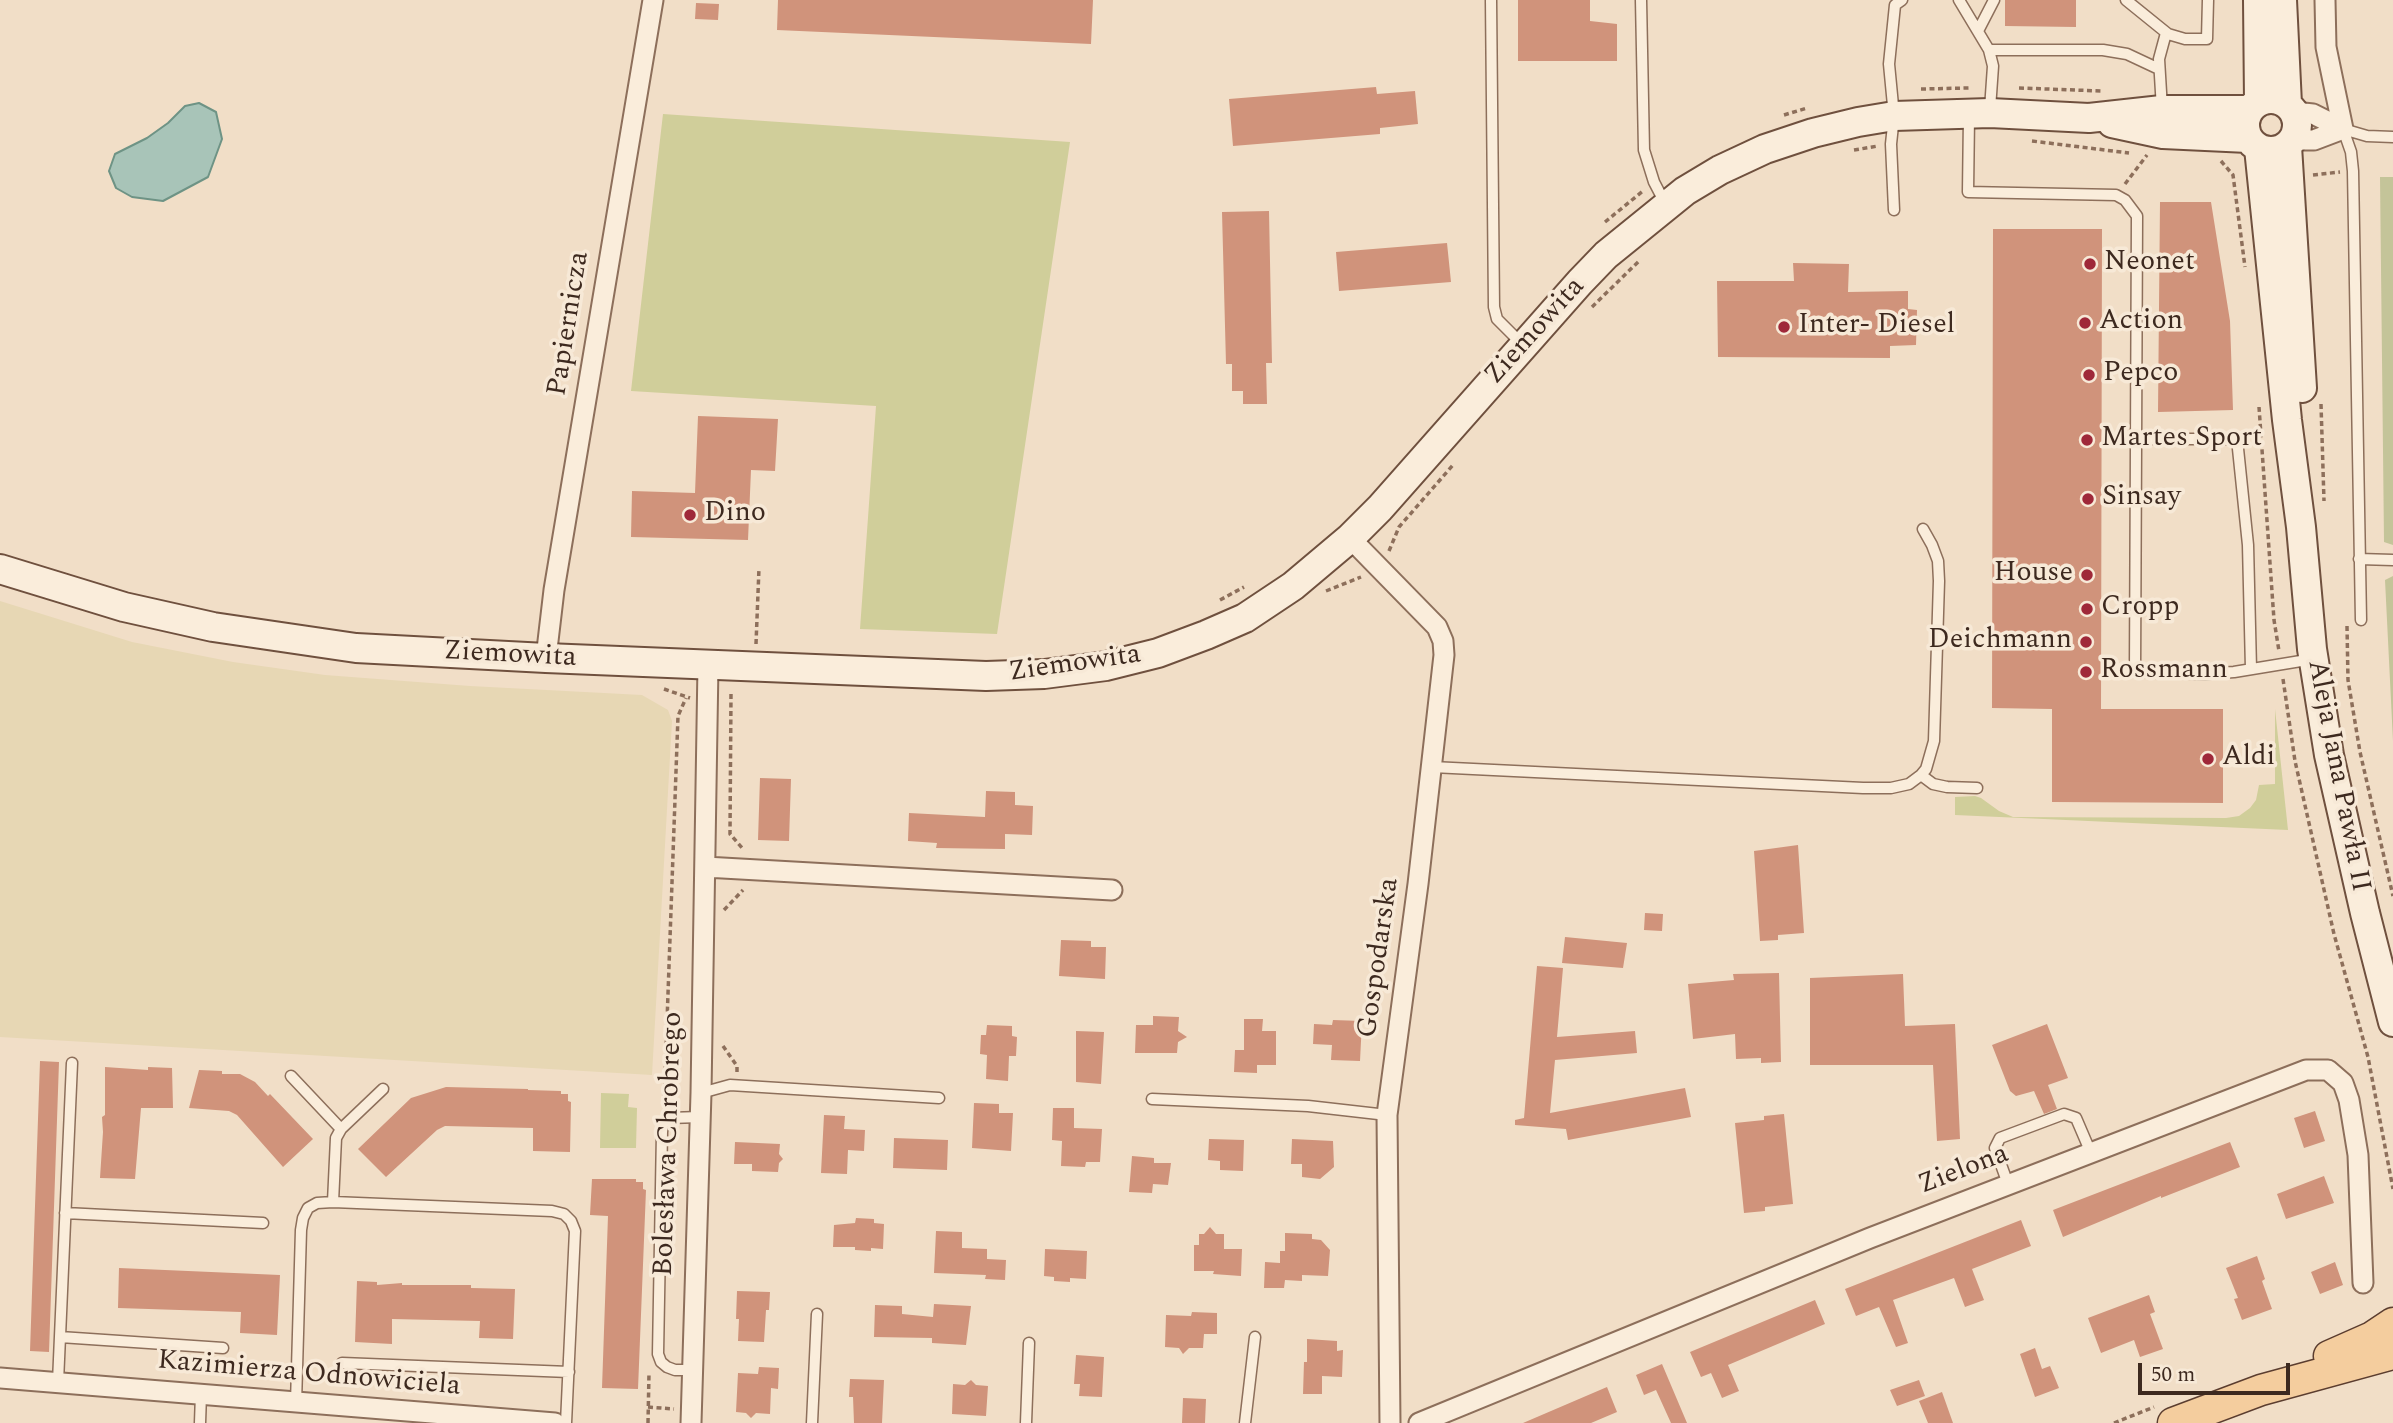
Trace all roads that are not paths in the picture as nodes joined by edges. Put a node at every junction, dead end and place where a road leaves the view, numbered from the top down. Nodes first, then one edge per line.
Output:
1 (653, 0) edge
2 (1491, 0) edge
3 (1640, 0) edge
4 (1959, 0) edge
5 (1994, 0) edge
6 (2126, 0) edge
7 (2208, 0) edge
8 (2258, 0) edge
9 (2282, 0) edge
10 (2325, 0) edge
11 (1896, 2) edge
12 (1978, 31) junction
13 (2166, 33) junction
14 (1989, 50) junction
15 (2159, 69) junction
16 (1893, 104) junction
17 (1984, 105) junction
18 (2254, 106) junction
19 (2291, 108) junction
20 (2343, 129) junction
21 (2393, 137) edge
22 (2158, 139) junction
23 (2253, 143) junction
24 (2290, 143) junction
25 (1660, 194) junction
26 (1894, 211) dead end
27 (1523, 346) junction
28 (2136, 439) junction
29 (2312, 520) junction
30 (1923, 529) dead end
31 (1350, 538) junction
32 (2359, 559) junction
33 (2393, 560) edge
34 (0, 569) edge
35 (2361, 620) dead end
36 (546, 658) junction
37 (2313, 659) junction
38 (708, 665) junction
39 (2251, 669) junction
40 (1432, 767) junction
41 (1921, 775) junction
42 (1978, 788) dead end
43 (705, 867) junction
44 (1112, 890) dead end
45 (2393, 1022) edge
46 (72, 1063) dead end
47 (291, 1076) dead end
48 (383, 1089) dead end
49 (701, 1093) junction
50 (939, 1098) dead end
51 (1152, 1099) dead end
52 (1387, 1115) junction
53 (700, 1117) junction
54 (341, 1129) junction
55 (2091, 1153) junction
56 (2008, 1184) junction
57 (333, 1202) junction
58 (65, 1213) junction
59 (263, 1223) dead end
60 (2362, 1283) dead end
61 (817, 1314) dead end
62 (2393, 1323) edge
63 (60, 1337) junction
64 (1255, 1337) dead end
65 (1030, 1343) dead end
66 (223, 1348) dead end
67 (2393, 1354) edge
68 (342, 1363) dead end
69 (692, 1370) junction
70 (569, 1372) junction
71 (0, 1378) edge
72 (58, 1382) junction
73 (2261, 1390) junction
74 (201, 1393) junction
75 (296, 1403) junction
76 (385, 1416) edge
77 (437, 1418) edge
78 (200, 1423) edge
79 (555, 1423) edge
80 (566, 1423) edge
81 (691, 1423) edge
82 (812, 1423) edge
83 (1026, 1423) edge
84 (1245, 1423) edge
85 (1390, 1423) edge
86 (1419, 1423) edge
87 (2173, 1423) edge

1 - 36 street, Papiernicza
2 - 27 lane
3 - 25 lane
4 - 12 lane
5 - 12 lane
6 - 13 lane
7 - 13 lane
8 - 18 street, Aleja Jana Pawła II
9 - 19 street, Aleja Jana Pawła II
10 - 20 street
11 - 16 lane
12 - 14 lane
13 - 15 lane
14 - 15 lane
14 - 17 lane
15 - 22 lane
16 - 17 street, Ziemowita
16 - 25 street, Ziemowita
16 - 26 lane
17 - 22 street, Ziemowita
17 - 28 lane
18 - 19 street
18 - 22 street, Ziemowita
18 - 23 street, Aleja Jana Pawła II
19 - 20 street
19 - 24 street, Aleja Jana Pawła II
20 - 21 lane
20 - 24 street
20 - 32 lane
22 - 23 street, Ziemowita
23 - 24 street
23 - 29 street, Aleja Jana Pawła II
24 - 29 street, Aleja Jana Pawła II
25 - 27 street, Ziemowita
27 - 31 street, Ziemowita
28 - 39 lane
28 - 39 lane
29 - 37 street, Aleja Jana Pawła II
30 - 41 lane
31 - 38 street, Ziemowita
31 - 40 street, Gospodarska
32 - 33 lane
32 - 35 lane
34 - 36 street, Ziemowita
36 - 38 street, Ziemowita
37 - 39 lane
37 - 45 street, Aleja Jana Pawła II
38 - 43 street, Bolesława Chrobrego
40 - 41 lane
40 - 52 street, Gospodarska
41 - 42 lane
43 - 44 street
43 - 49 street, Bolesława Chrobrego
46 - 58 lane
47 - 54 lane
48 - 54 lane
49 - 50 lane
49 - 53 street, Bolesława Chrobrego
51 - 52 lane
52 - 85 street, Gospodarska
53 - 69 street, Bolesława Chrobrego
53 - 69 lane
54 - 57 lane
55 - 56 street, Zielona
55 - 56 lane
55 - 60 street, Zielona
56 - 86 street, Zielona
57 - 70 lane
57 - 75 lane
58 - 59 lane
58 - 63 lane
61 - 82 lane
62 - 73 main road
63 - 66 lane
63 - 72 lane
64 - 84 lane
65 - 83 lane
67 - 73 main road
68 - 70 lane
69 - 81 street, Bolesława Chrobrego
70 - 80 lane
71 - 72 street, Kazimierza Odnowiciela
72 - 74 street, Kazimierza Odnowiciela
73 - 87 main road
74 - 75 street, Kazimierza Odnowiciela
74 - 78 lane
75 - 76 street, Kazimierza Odnowiciela
76 - 77 street, Kazimierza Odnowiciela
77 - 79 street, Kazimierza Odnowiciela

